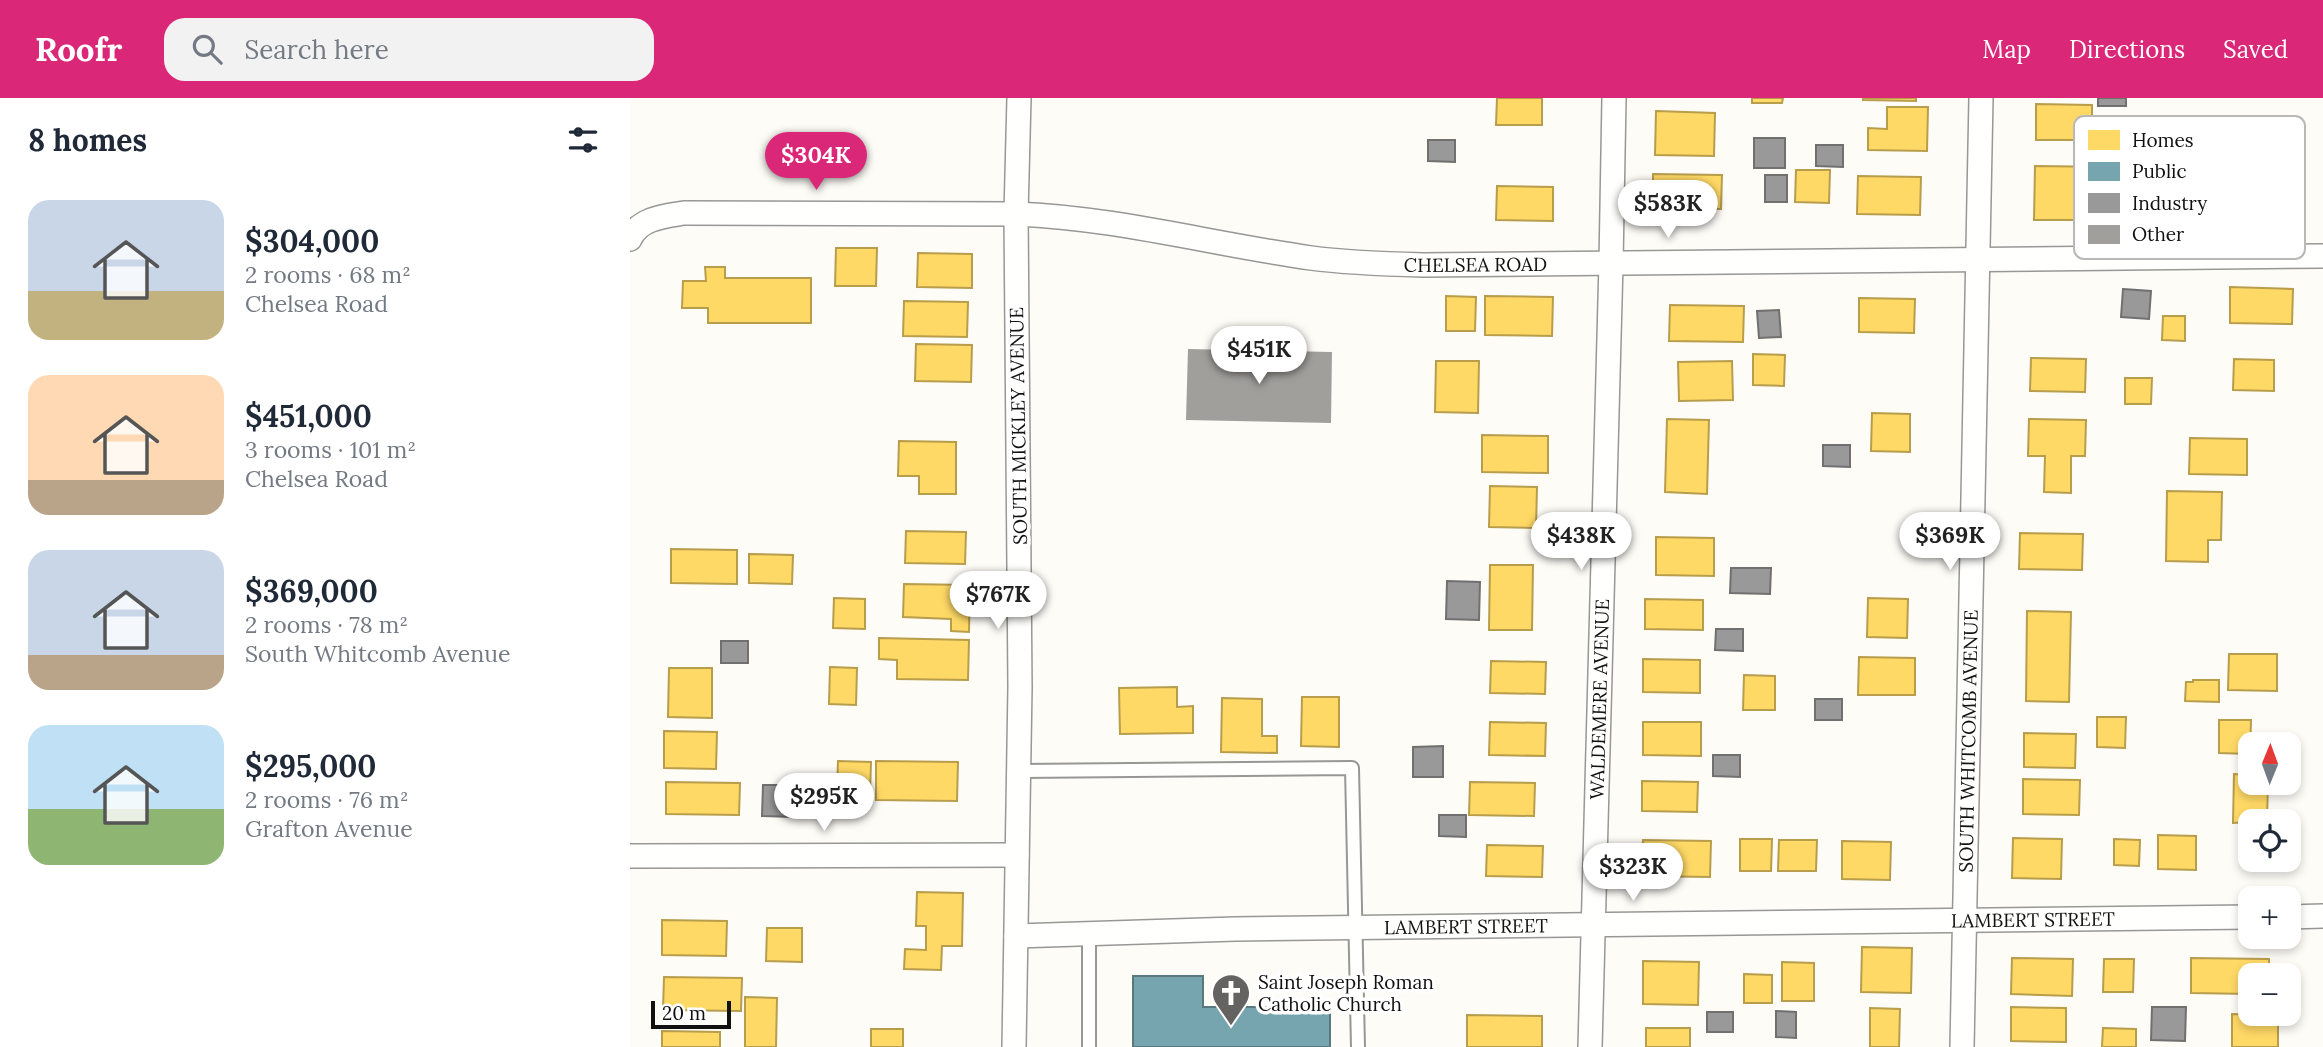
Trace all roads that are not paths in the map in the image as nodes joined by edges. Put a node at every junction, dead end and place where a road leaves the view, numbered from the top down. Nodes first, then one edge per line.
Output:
1 (1019, 98) edge
2 (1614, 98) edge
3 (1981, 98) edge
4 (1016, 214) junction
5 (632, 235) edge
6 (2305, 256) edge
7 (2323, 256) edge
8 (2074, 259) edge
9 (1979, 260) junction
10 (1611, 263) junction
11 (1020, 771) junction
12 (1017, 855) junction
13 (630, 856) edge
14 (2301, 916) edge
15 (2323, 916) edge
16 (2238, 917) edge
17 (1965, 919) junction
18 (1593, 926) junction
19 (1356, 929) junction
20 (1089, 934) junction
21 (1016, 936) junction
22 (1014, 1047) edge
23 (1089, 1047) edge
24 (1358, 1047) edge
25 (1590, 1047) edge
26 (1962, 1047) edge

1 - 4 street, SOUTH MICKLEY AVENUE
2 - 10 street, WALDEMERE AVENUE
3 - 9 street, SOUTH WHITCOMB AVENUE
4 - 5 street, CHELSEA ROAD
4 - 10 street, CHELSEA ROAD
4 - 11 street, SOUTH MICKLEY AVENUE
6 - 7 street, CHELSEA ROAD
8 - 9 street, CHELSEA ROAD
9 - 10 street, CHELSEA ROAD
9 - 17 street, SOUTH WHITCOMB AVENUE
10 - 18 street, WALDEMERE AVENUE
11 - 12 street, SOUTH MICKLEY AVENUE
11 - 19 lane
12 - 13 street
12 - 21 street, SOUTH MICKLEY AVENUE
14 - 15 street
16 - 17 street, LAMBERT STREET
17 - 18 street, LAMBERT STREET
17 - 26 street, SOUTH WHITCOMB AVENUE
18 - 19 street, LAMBERT STREET
18 - 25 street, WALDEMERE AVENUE
19 - 20 street, LAMBERT STREET
19 - 24 lane
20 - 21 street, LAMBERT STREET
20 - 23 lane
21 - 22 street, SOUTH MICKLEY AVENUE

